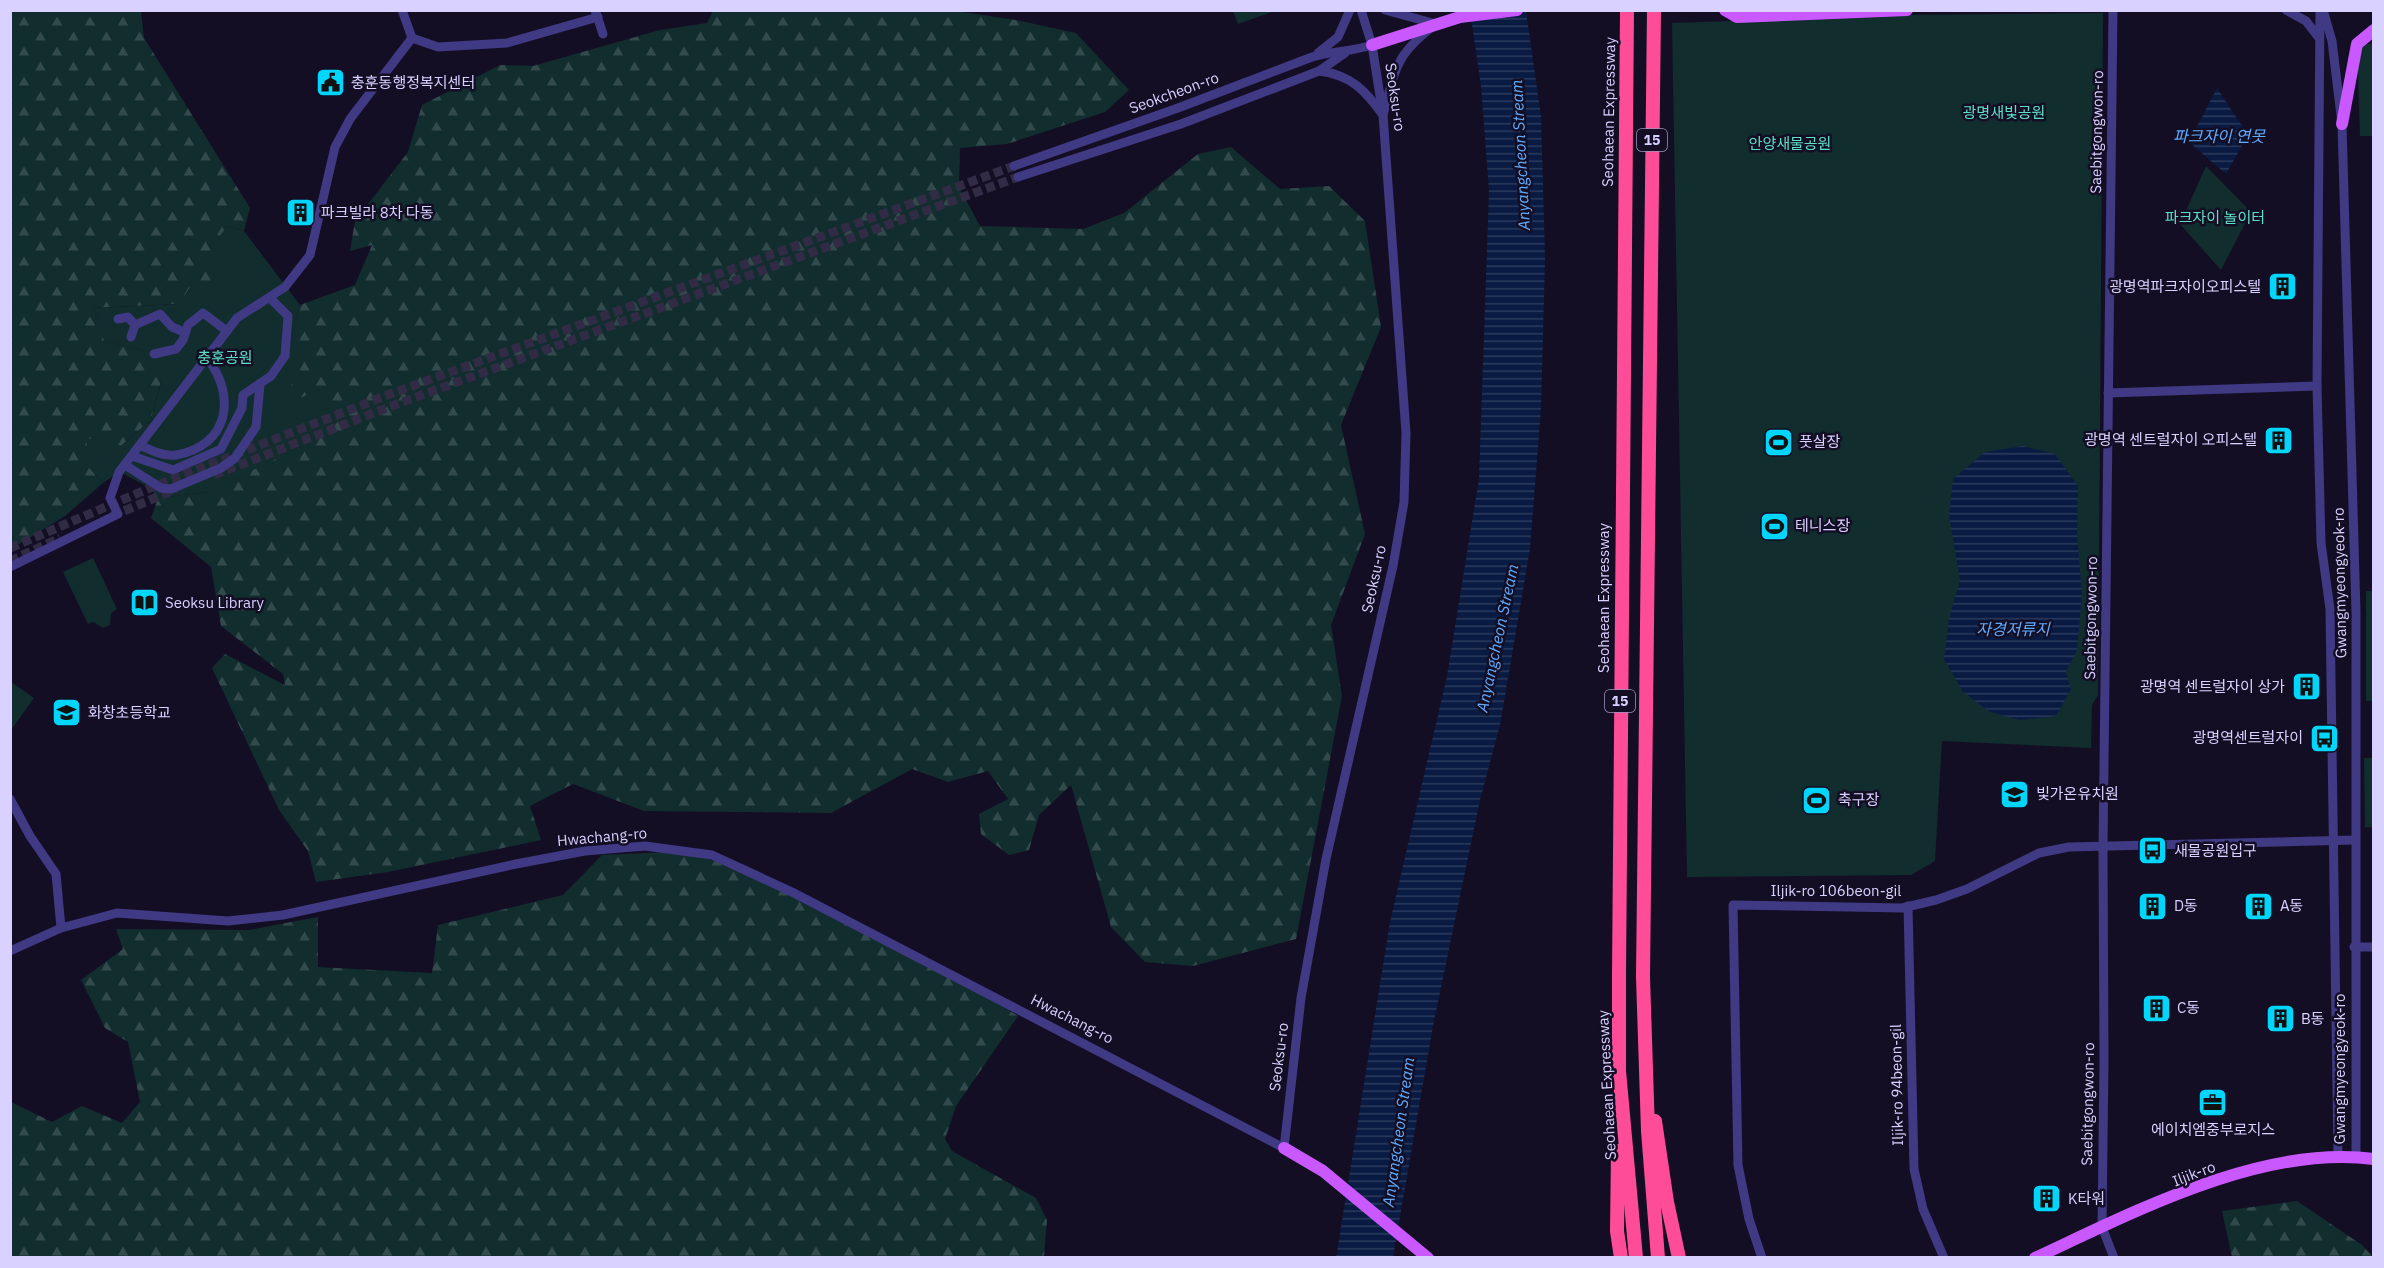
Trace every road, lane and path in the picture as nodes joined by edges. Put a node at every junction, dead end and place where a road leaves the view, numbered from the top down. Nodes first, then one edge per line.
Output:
1 (402, 10) edge
2 (1350, 10) edge
3 (1361, 10) edge
4 (1385, 10) edge
5 (1516, 10) edge
6 (1627, 10) edge
7 (1654, 10) edge
8 (1725, 10) edge
9 (1907, 10) edge
10 (2113, 10) edge
11 (2286, 10) edge
12 (2321, 10) edge
13 (597, 14) edge
14 (1436, 24) junction
15 (2373, 30) edge
16 (603, 34) dead end
17 (412, 38) junction
18 (2319, 38) junction
19 (1372, 45) junction
20 (1345, 53) junction
21 (1312, 57) junction
22 (1319, 71) junction
23 (1383, 115) junction
24 (2342, 124) junction
25 (1014, 166) tunnel mouth
26 (1018, 177) tunnel mouth
27 (270, 298) junction
28 (118, 319) dead end
29 (135, 325) junction
30 (227, 331) junction
31 (184, 332) junction
32 (131, 337) dead end
33 (154, 354) dead end
34 (207, 358) junction
35 (260, 385) junction
36 (2317, 386) junction
37 (2108, 393) junction
38 (243, 395) junction
39 (226, 398) junction
40 (215, 432) junction
41 (140, 445) junction
42 (221, 449) junction
43 (132, 456) junction
44 (174, 456) junction
45 (235, 458) junction
46 (125, 465) junction
47 (173, 470) junction
48 (181, 486) junction
49 (10, 567) edge
50 (10, 799) edge
51 (2332, 840) junction
52 (2355, 840) junction
53 (2103, 848) junction
54 (1908, 906) junction
55 (61, 928) junction
56 (2354, 947) junction
57 (2373, 947) edge
58 (10, 951) edge
59 (1648, 1067) junction
60 (1620, 1071) junction
61 (1284, 1148) junction
62 (2338, 1157) junction
63 (2356, 1157) junction
64 (2373, 1159) edge
65 (2102, 1227) junction
66 (1428, 1257) edge
67 (1621, 1257) edge
68 (1636, 1257) edge
69 (1658, 1257) edge
70 (1679, 1257) edge
71 (1762, 1257) edge
72 (1944, 1257) edge
73 (2035, 1257) edge
74 (2114, 1257) edge

1 - 17 street
2 - 21 street
3 - 19 street, Seoksu-ro
4 - 14 street
5 - 14 main road, Seokcheon-ro
6 - 60 highway, Seohaean Expressway / 15
7 - 59 highway, 15
8 - 9 main road
10 - 37 street, Saebitgongwon-ro
11 - 18 street
12 - 18 street, Gwangmyeongyeok-ro
12 - 24 street, Gwangmyeongyeok-ro
13 - 16 street
13 - 17 street
14 - 19 main road, Seokcheon-ro
14 - 23 street
15 - 24 main road
17 - 27 street
18 - 36 street, Gwangmyeongyeok-ro
19 - 20 street, Seokcheon-ro
19 - 23 street, Seoksu-ro
20 - 21 street, Seokcheon-ro
20 - 22 street, Seokcheon-ro
21 - 25 street, Seokcheon-ro
22 - 23 street
22 - 26 street, Seokcheon-ro
23 - 61 street, Seoksu-ro
24 - 52 street, Gwangmyeongyeok-ro
27 - 30 street
27 - 35 street
28 - 29 street
29 - 31 street
29 - 32 street
30 - 31 street
30 - 34 street
31 - 33 street
34 - 39 street
34 - 41 street
35 - 38 street
35 - 45 street
36 - 37 street
36 - 51 street, Gwangmyeongyeok-ro
37 - 53 street, Saebitgongwon-ro
38 - 39 street
38 - 42 street
39 - 40 street
40 - 42 street
40 - 44 street
41 - 43 street
41 - 44 street
42 - 45 street
42 - 47 street
43 - 46 street
43 - 47 street
44 - 47 street
45 - 48 street
46 - 48 street
46 - 49 street
47 - 48 street
50 - 55 street
51 - 52 street, Iljik-ro 106beon-gil
51 - 53 street, Iljik-ro 106beon-gil
51 - 62 street, Gwangmyeongyeok-ro
52 - 56 street, Gwangmyeongyeok-ro
53 - 54 street, Iljik-ro 106beon-gil
53 - 65 street, Saebitgongwon-ro
54 - 71 street, Iljik-ro 106beon-gil
54 - 72 street, Iljik-ro 94beon-gil
55 - 58 street, Hwachang-ro
55 - 61 street, Hwachang-ro
56 - 57 street
56 - 63 street, Gwangmyeongyeok-ro
59 - 69 highway, 15
59 - 70 highway
60 - 67 highway
60 - 68 highway, Seohaean Expressway / 15
61 - 66 main road
62 - 63 main road, Iljik-ro
62 - 65 main road, Iljik-ro
63 - 64 main road, Iljik-ro
65 - 73 main road, Iljik-ro
65 - 74 street

